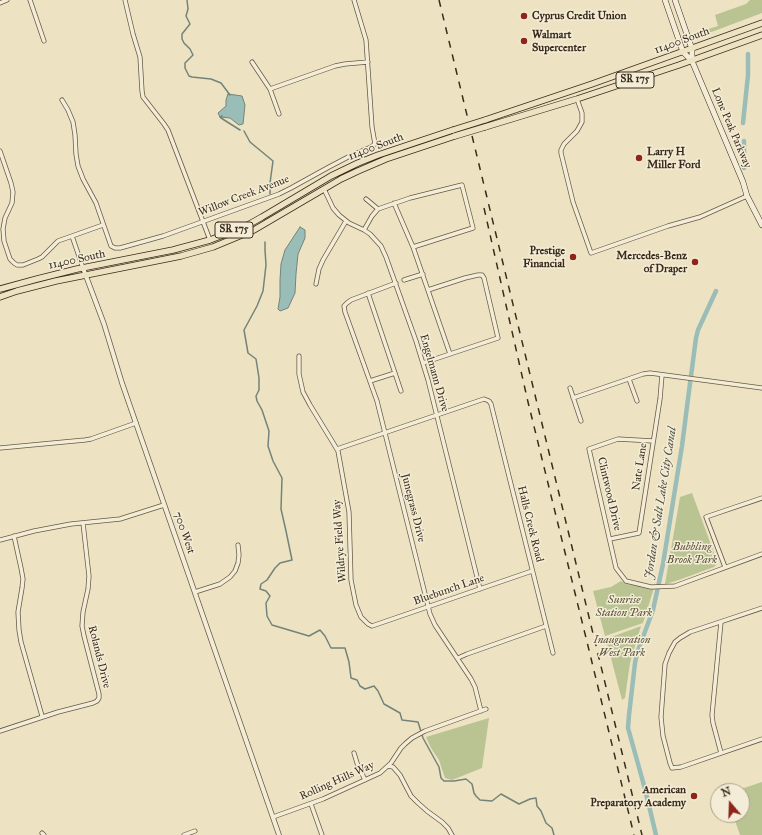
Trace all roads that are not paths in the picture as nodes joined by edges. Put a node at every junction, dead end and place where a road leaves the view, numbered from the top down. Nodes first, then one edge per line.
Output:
1 (7, 0) edge
2 (30, 0) edge
3 (125, 0) edge
4 (354, 0) edge
5 (665, 0) edge
6 (675, 0) edge
7 (0, 3) edge
8 (762, 23) edge
9 (762, 35) edge
10 (44, 41) dead end
11 (692, 48) junction
12 (684, 52) junction
13 (692, 60) junction
14 (252, 62) dead end
15 (368, 62) junction
16 (270, 89) junction
17 (577, 99) junction
18 (62, 100) dead end
19 (279, 114) dead end
20 (0, 151) edge
21 (358, 163) junction
22 (324, 189) junction
23 (748, 196) junction
24 (366, 199) dead end
25 (394, 204) junction
26 (378, 209) junction
27 (346, 221) junction
28 (203, 222) junction
29 (103, 225) junction
30 (762, 225) edge
31 (364, 230) junction
32 (72, 236) junction
33 (210, 240) junction
34 (413, 247) junction
35 (83, 268) junction
36 (423, 274) junction
37 (86, 276) junction
38 (404, 280) dead end
39 (396, 283) junction
40 (316, 284) dead end
41 (0, 289) edge
42 (428, 290) junction
43 (368, 293) junction
44 (0, 297) edge
45 (450, 354) junction
46 (299, 356) dead end
47 (423, 363) junction
48 (395, 373) junction
49 (662, 375) junction
50 (629, 379) junction
51 (370, 381) junction
52 (570, 388) dead end
53 (762, 388) edge
54 (401, 391) dead end
55 (573, 398) junction
56 (637, 401) dead end
57 (437, 415) junction
58 (581, 421) dead end
59 (136, 423) junction
60 (385, 433) junction
61 (653, 441) junction
62 (0, 448) edge
63 (337, 450) junction
64 (762, 498) edge
65 (164, 505) junction
66 (83, 523) junction
67 (14, 536) junction
68 (610, 539) junction
69 (0, 540) edge
70 (238, 545) dead end
71 (762, 554) edge
72 (725, 567) junction
73 (532, 571) junction
74 (480, 589) junction
75 (195, 592) junction
76 (428, 606) junction
77 (762, 608) edge
78 (720, 622) junction
79 (372, 626) joint
80 (546, 626) junction
81 (553, 653) dead end
82 (458, 658) junction
83 (486, 709) dead end
84 (481, 711) junction
85 (42, 716) junction
86 (0, 731) edge
87 (762, 739) edge
88 (721, 753) junction
89 (354, 754) dead end
90 (388, 766) junction
91 (365, 780) junction
92 (311, 804) junction
93 (273, 817) junction
94 (195, 831) dead end
95 (184, 835) edge
96 (279, 835) edge
97 (322, 835) edge
98 (452, 835) edge

1 - 7 street
2 - 10 street
3 - 28 street
4 - 15 street
5 - 12 main road
6 - 11 main road
8 - 11 main road, 11400 South / SR 175
9 - 13 main road, 11400 South / SR 175
11 - 12 main road, 11400 South / SR 175
11 - 13 main road
12 - 13 main road
12 - 21 main road, 11400 South / SR 175, bridge
13 - 17 main road, 11400 South / SR 175
13 - 23 main road, Lone Peak Parkway
14 - 16 street
15 - 16 street
15 - 28 street, Willow Creek Avenue
16 - 19 street
17 - 22 main road, 11400 South / SR 175, bridge
17 - 23 street
18 - 29 street
20 - 32 street
21 - 22 main road
21 - 33 main road, 11400 South / SR 175
22 - 27 street, Engelmann Drive
22 - 37 main road, 11400 South / SR 175
23 - 30 main road, Lone Peak Parkway
24 - 26 street
25 - 26 street
25 - 34 street
25 - 34 street
26 - 31 street
27 - 31 street, Engelmann Drive
27 - 40 street
28 - 29 street, Willow Creek Avenue
28 - 33 street
29 - 32 street
31 - 39 street, Engelmann Drive
32 - 35 street, 700 West
33 - 35 main road, 11400 South / SR 175
34 - 36 street
35 - 37 street, 700 West
35 - 41 main road, 11400 South / SR 175
36 - 38 street
36 - 42 street
37 - 44 main road, 11400 South / SR 175
37 - 59 street, 700 West
39 - 43 street
39 - 47 street, Engelmann Drive
42 - 45 street
42 - 45 street
43 - 48 street
43 - 51 street, Junegrass Drive
45 - 47 street
46 - 63 street
47 - 57 street, Engelmann Drive
48 - 51 street
48 - 54 street
49 - 50 street
49 - 53 street
49 - 61 street, Nate Lane
50 - 55 street
50 - 56 street
51 - 60 street, Junegrass Drive
52 - 55 street
55 - 58 street
57 - 60 street
57 - 73 street, Halls Creek Road
57 - 74 street, Engelmann Drive
59 - 62 street
59 - 65 street, 700 West
60 - 63 street
60 - 76 street, Junegrass Drive
61 - 68 street, Nate Lane
61 - 68 street, Clintwood Drive
63 - 79 street, Wildrye Field Way
64 - 72 street
65 - 66 street
65 - 75 street, 700 West
66 - 67 street
66 - 85 street, Rolands Drive
67 - 69 street
67 - 85 street
68 - 72 street, Clintwood Drive
70 - 75 street
71 - 72 street
73 - 74 street, Bluebunch Lane
73 - 80 street, Halls Creek Road
74 - 76 street, Bluebunch Lane
75 - 93 street, 700 West
76 - 79 street, Bluebunch Lane
76 - 82 street, Junegrass Drive
77 - 78 street
78 - 88 street
78 - 88 street
80 - 81 street, Halls Creek Road
80 - 82 street
82 - 84 street, Junegrass Drive
83 - 84 street, Rolling Hills Way
84 - 90 street, Rolling Hills Way
85 - 86 street
87 - 88 street
89 - 91 street
90 - 91 street, Rolling Hills Way
90 - 98 street
91 - 92 street, Rolling Hills Way
92 - 93 street, Rolling Hills Way
92 - 97 street
93 - 96 street, 700 West
94 - 95 street

